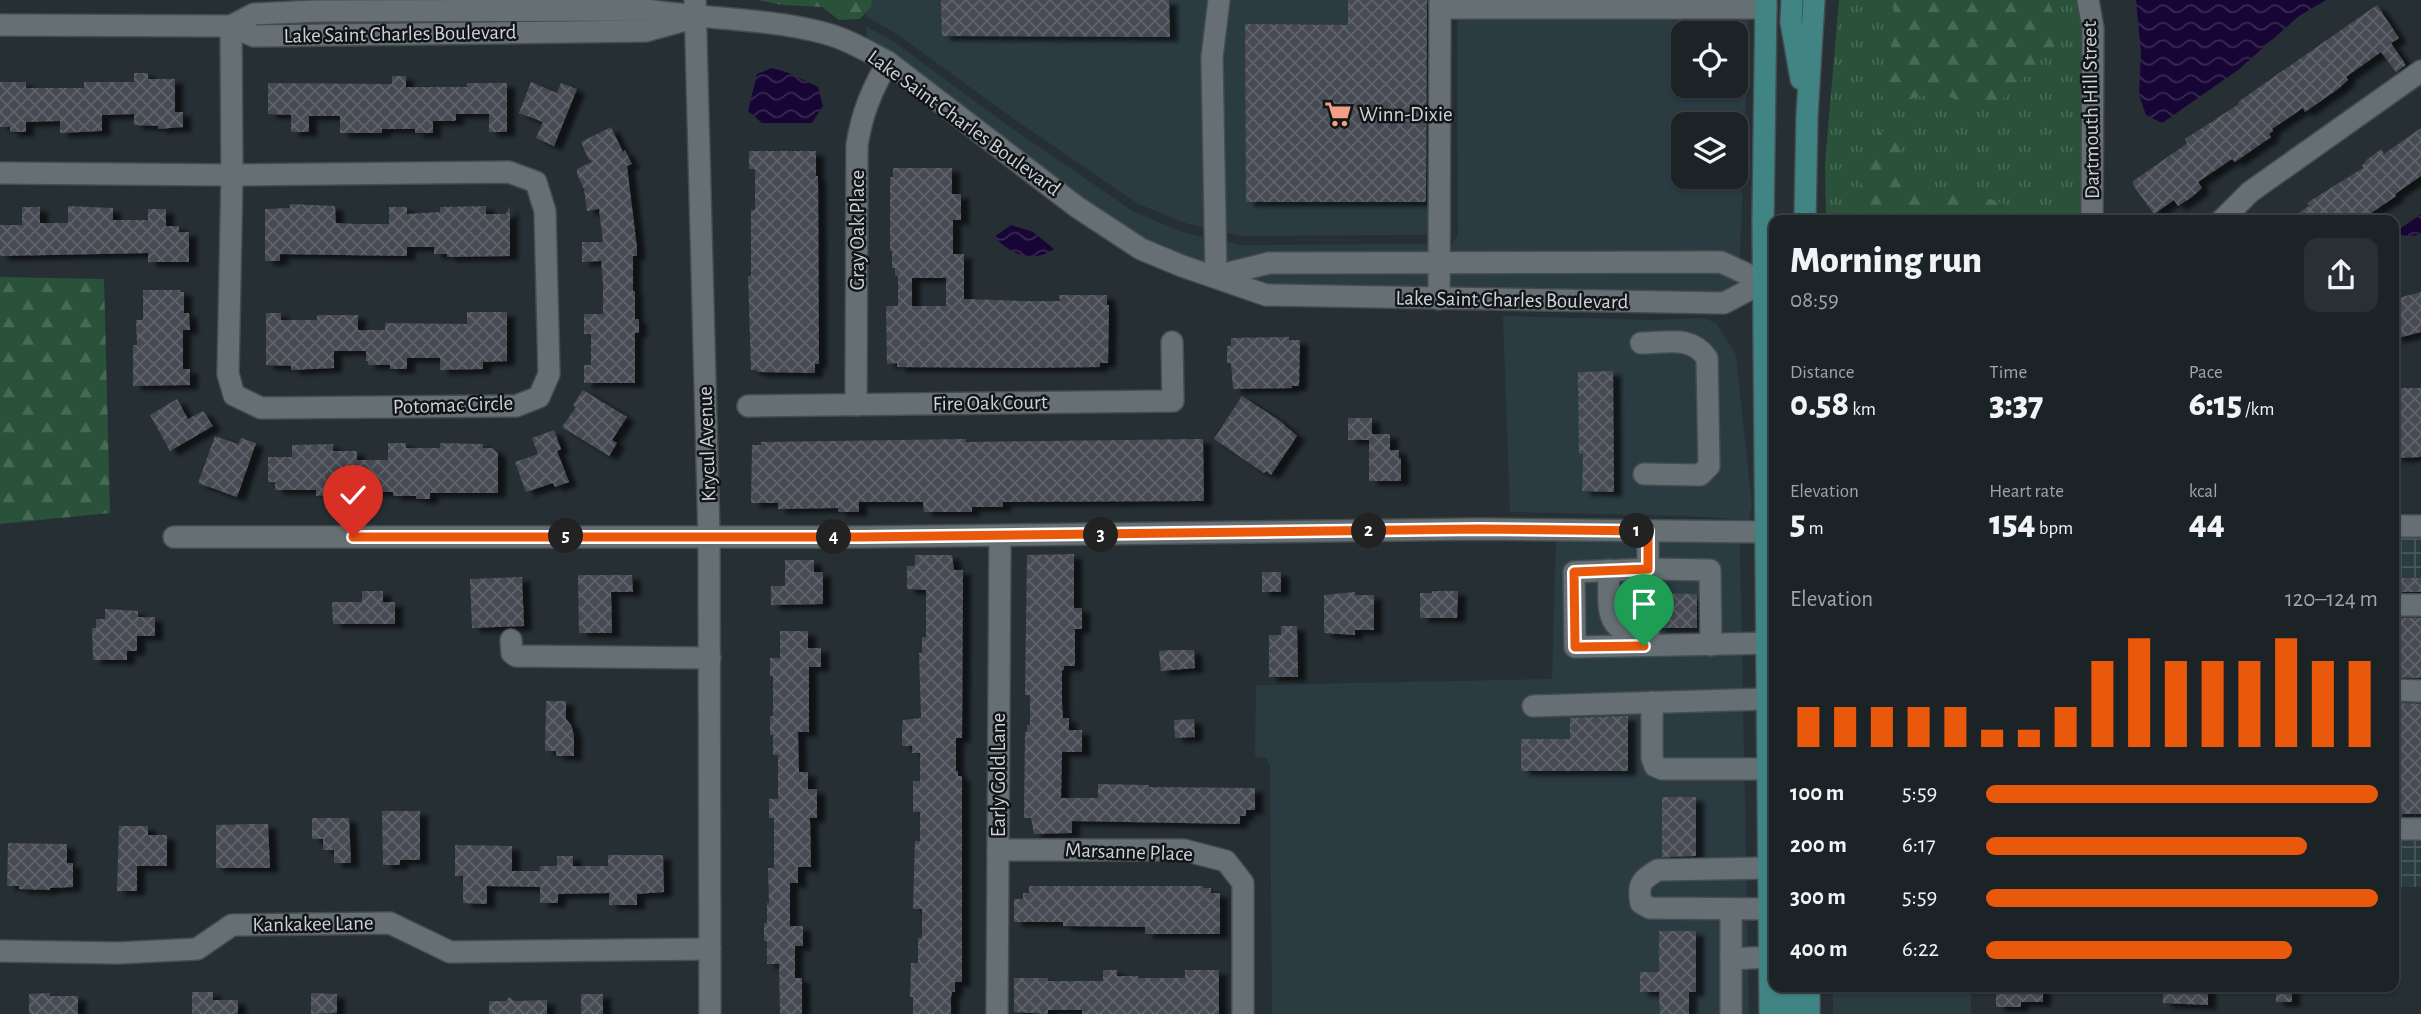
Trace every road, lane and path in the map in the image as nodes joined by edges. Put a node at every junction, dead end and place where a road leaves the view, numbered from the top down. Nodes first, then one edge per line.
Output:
1 (1219, 0) edge
2 (1792, 0) edge
3 (1814, 0) edge
4 (2088, 0) edge
5 (1440, 4) edge
6 (1766, 4) edge
7 (695, 9) edge
8 (0, 26) edge
9 (231, 26) junction
10 (888, 62) junction
11 (2421, 71) edge
12 (1807, 116) junction
13 (0, 173) edge
14 (232, 175) junction
15 (1805, 215) edge
16 (2092, 215) edge
17 (2227, 215) edge
18 (1440, 264) junction
19 (1216, 276) junction
20 (1769, 282) edge
21 (1439, 299) junction
22 (1172, 342) dead end
23 (1642, 343) dead end
24 (856, 405) junction
25 (748, 406) dead end
26 (1644, 474) dead end
27 (2399, 526) edge
28 (2421, 526) edge
29 (1648, 531) junction
30 (1766, 532) junction
31 (709, 536) junction
32 (1000, 536) junction
33 (174, 537) dead end
34 (1648, 569) junction
35 (1609, 570) junction
36 (1766, 571) junction
37 (1769, 581) edge
38 (2399, 605) edge
39 (2421, 605) edge
40 (1769, 614) edge
41 (511, 640) dead end
42 (1711, 640) junction
43 (1769, 643) edge
44 (710, 659) junction
45 (1769, 671) edge
46 (2399, 690) edge
47 (2421, 691) edge
48 (1767, 699) junction
49 (1652, 702) junction
50 (1533, 706) dead end
51 (1769, 734) edge
52 (1769, 770) edge
53 (1769, 806) edge
54 (2399, 829) edge
55 (2421, 829) edge
56 (1769, 832) edge
57 (998, 850) junction
58 (1769, 858) edge
59 (1731, 909) junction
60 (1769, 909) edge
61 (710, 949) junction
62 (0, 951) edge
63 (1769, 957) edge
64 (1731, 959) junction
65 (1770, 992) edge
66 (1789, 992) edge
67 (1809, 992) edge
68 (710, 1014) edge
69 (997, 1014) edge
70 (1243, 1014) edge
71 (1731, 1014) edge
72 (1770, 1014) edge
73 (1789, 1014) edge
74 (1809, 1014) edge

1 - 19 street
2 - 12 main road
3 - 12 main road
4 - 16 street, Dartmouth Hill Street
5 - 6 street
5 - 18 street
6 - 20 main road
7 - 9 street, Lake Saint Charles Boulevard
7 - 10 street, Lake Saint Charles Boulevard
7 - 31 street, Krycul Avenue
8 - 9 street, Lake Saint Charles Boulevard
9 - 14 street, Potomac Circle
10 - 19 street, Lake Saint Charles Boulevard
10 - 24 street, Gray Oak Place
11 - 17 street
12 - 15 main road
13 - 14 street, Potomac Circle
14 - 14 street, Potomac Circle
18 - 19 street, Lake Saint Charles Boulevard
18 - 20 street, Lake Saint Charles Boulevard
18 - 21 street
19 - 21 street, Lake Saint Charles Boulevard
20 - 21 street, Lake Saint Charles Boulevard
20 - 30 main road
22 - 24 street, Fire Oak Court
23 - 26 street
24 - 25 street, Fire Oak Court
27 - 28 street
29 - 30 street
29 - 32 street
29 - 34 street
30 - 36 main road
31 - 32 street
31 - 33 street
31 - 44 street, Krycul Avenue
32 - 57 street, Early Gold Lane
34 - 35 street
34 - 42 street
35 - 42 street
35 - 42 street
36 - 37 main road
36 - 40 main road
38 - 39 street
41 - 44 street
42 - 43 street
44 - 61 street, Krycul Avenue
45 - 48 main road
46 - 47 street
48 - 49 street
48 - 51 main road
49 - 50 street
49 - 52 street
53 - 56 main road
54 - 55 street
57 - 69 street, Early Gold Lane
57 - 70 street, Marsanne Place
58 - 59 street
59 - 60 street
59 - 64 street
61 - 62 street, Kankakee Lane
61 - 68 street, Krycul Avenue
63 - 64 street
64 - 71 street
65 - 72 main road
66 - 73 main road
67 - 74 main road

